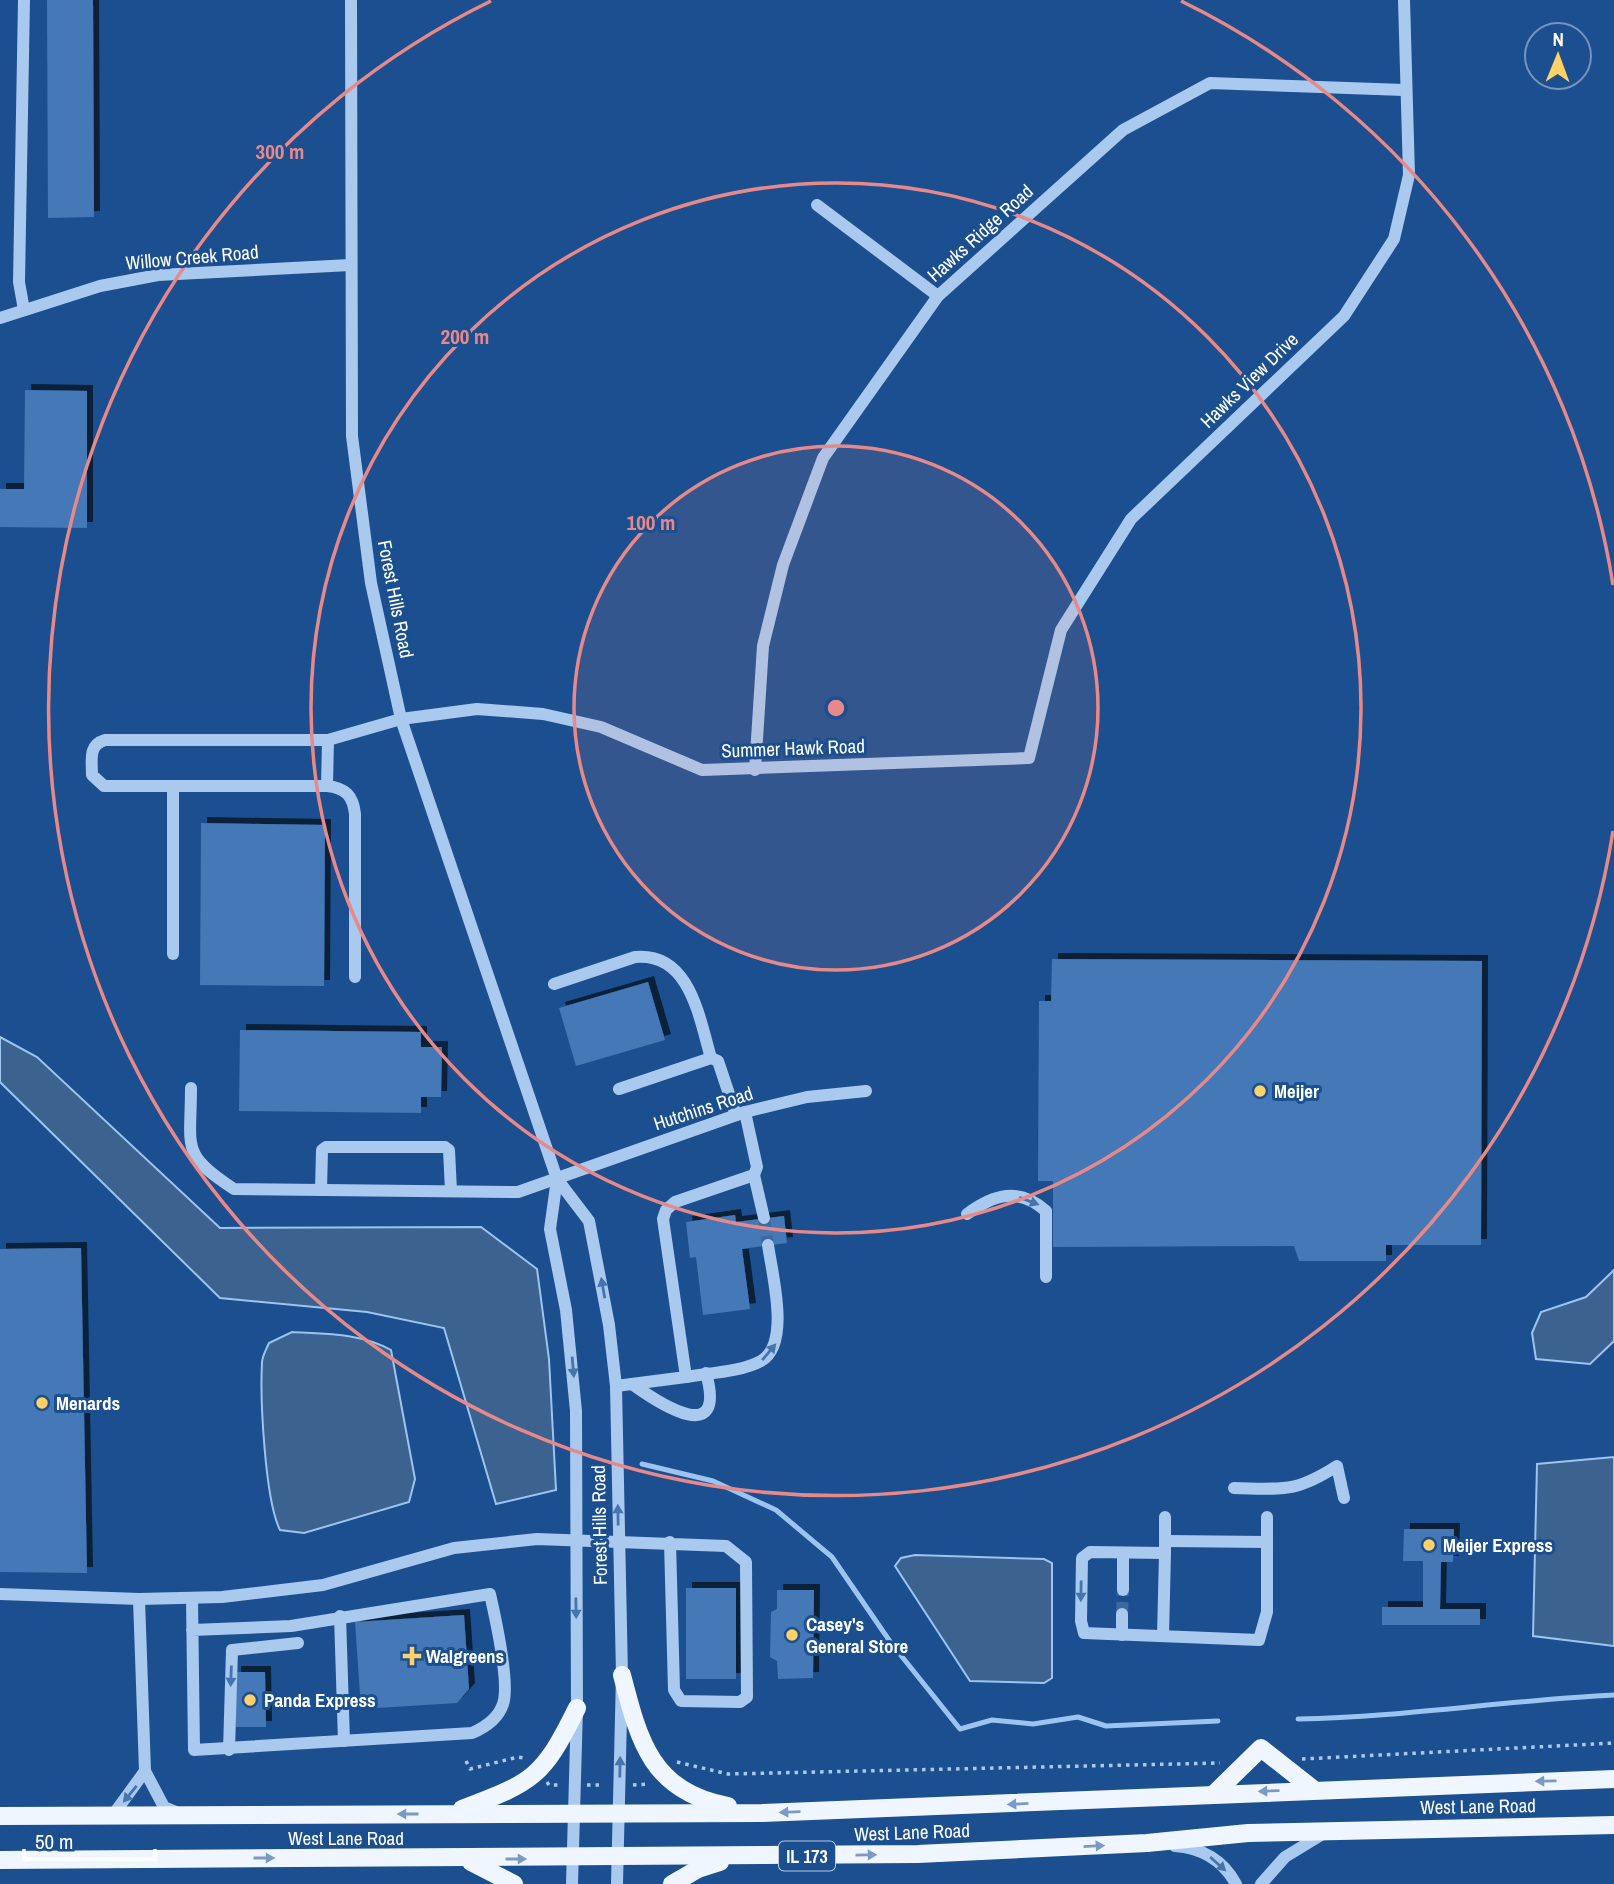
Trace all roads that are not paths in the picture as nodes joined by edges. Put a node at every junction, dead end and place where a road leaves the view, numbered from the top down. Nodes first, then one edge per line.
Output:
1 (24, 0) edge
2 (351, 0) edge
3 (1404, 0) edge
4 (1404, 90) junction
5 (817, 205) dead end
6 (350, 265) junction
7 (937, 296) junction
8 (24, 310) junction
9 (0, 318) edge
10 (401, 719) junction
11 (328, 740) junction
12 (1029, 758) joint
13 (755, 770) junction
14 (173, 786) junction
15 (327, 786) junction
16 (173, 954) dead end
17 (355, 977) dead end
18 (554, 984) dead end
19 (711, 1058) junction
20 (191, 1088) dead end
21 (619, 1089) dead end
22 (866, 1091) dead end
23 (741, 1114) junction
24 (754, 1175) junction
25 (557, 1179) junction
26 (321, 1190) junction
27 (451, 1191) junction
28 (967, 1214) dead end
29 (765, 1218) tunnel mouth
30 (768, 1245) tunnel mouth
31 (1046, 1276) dead end
32 (706, 1373) junction
33 (686, 1377) junction
34 (632, 1384) junction
35 (616, 1386) junction
36 (1234, 1488) dead end
37 (1344, 1498) dead end
38 (1165, 1517) dead end
39 (1267, 1517) dead end
40 (575, 1540) junction
41 (618, 1541) junction
42 (670, 1542) junction
43 (1267, 1542) junction
44 (1165, 1547) junction
45 (1123, 1553) junction
46 (1123, 1590) tunnel mouth
47 (0, 1594) edge
48 (192, 1598) junction
49 (139, 1599) junction
50 (1122, 1614) tunnel mouth
51 (340, 1616) junction
52 (192, 1630) junction
53 (1122, 1635) junction
54 (1163, 1636) junction
55 (298, 1643) dead end
56 (622, 1675) junction
57 (577, 1708) junction
58 (344, 1741) junction
59 (229, 1750) junction
60 (145, 1771) junction
61 (1614, 1779) edge
62 (1313, 1790) junction
63 (1213, 1794) junction
64 (762, 1812) junction
65 (618, 1813) junction
66 (449, 1814) junction
67 (574, 1814) junction
68 (113, 1815) junction
69 (182, 1815) junction
70 (0, 1816) edge
71 (1614, 1825) edge
72 (1329, 1830) junction
73 (1147, 1843) junction
74 (760, 1857) junction
75 (573, 1858) junction
76 (617, 1858) junction
77 (465, 1859) junction
78 (0, 1860) edge
79 (514, 1884) edge
80 (572, 1884) edge
81 (617, 1884) edge
82 (673, 1884) edge
83 (1236, 1884) edge
84 (1261, 1884) edge

1 - 8 street
2 - 6 street, Forest Hills Road
3 - 4 street, Hawks View Drive
4 - 7 street, Hawks Ridge Road
4 - 12 street, Hawks View Drive
5 - 7 street
6 - 8 street, Willow Creek Road
6 - 10 street, Forest Hills Road
7 - 13 street, Hawks Ridge Road
8 - 9 street, Willow Creek Road
10 - 11 street, Summer Hawk Road
10 - 13 street, Summer Hawk Road
10 - 25 street, Forest Hills Road
11 - 14 street, Summer Hawk Road
11 - 15 street
12 - 13 street, Summer Hawk Road
14 - 15 street
14 - 16 street
15 - 17 street
18 - 19 street
19 - 21 street
19 - 23 street
20 - 26 street, Hutchins Road
22 - 23 street, Hutchins Road
23 - 24 street
23 - 25 street, Hutchins Road
24 - 29 street
24 - 33 street
25 - 27 street, Hutchins Road
35 -> 25 street, Forest Hills Road
25 -> 40 street, Forest Hills Road
26 - 27 street, Hutchins Road
26 - 27 street
28 -> 31 street
32 -> 30 street
32 - 33 street
32 - 34 street
33 - 34 street
34 - 35 street
41 -> 35 street, Forest Hills Road
36 - 37 street
38 - 44 street
39 - 43 street
40 - 41 street
40 - 48 street
40 -> 57 street, Forest Hills Road
41 - 42 street
41 - 56 street, Forest Hills Road
42 - 42 street
43 - 44 street
43 - 54 street
44 - 45 street
44 - 54 street
45 - 46 street
45 -> 53 street
47 - 49 street
48 - 49 street
48 - 52 street
49 - 60 street
50 - 53 street
51 - 52 street
51 - 58 street
51 - 58 street
52 - 59 street
53 - 54 street
55 -> 59 street
56 - 64 main road
65 -> 56 street, Forest Hills Road
57 - 66 main road
57 - 67 street, Forest Hills Road
58 - 59 street
60 -> 68 street
60 - 69 street
61 -> 62 main road, West Lane Road
62 -> 63 main road, West Lane Road
62 - 63 main road
63 -> 64 main road, West Lane Road
64 - 65 main road, West Lane Road
65 - 67 main road, West Lane Road
65 - 76 street, Forest Hills Road
66 - 67 main road, West Lane Road
66 -> 69 main road, West Lane Road
67 - 75 street, Forest Hills Road
68 - 69 main road, West Lane Road
68 - 70 main road, West Lane Road
71 - 72 main road, West Lane Road / IL 173
72 - 73 main road, West Lane Road / IL 173
72 - 84 street
74 -> 73 main road, West Lane Road / IL 173
73 -> 83 street
74 - 76 main road, West Lane Road / IL 173
74 - 82 main road
75 - 76 main road, West Lane Road / IL 173
77 -> 75 main road, West Lane Road / IL 173
75 - 80 street, Forest Hills Road
76 - 81 street, Forest Hills Road
78 -> 77 main road, West Lane Road / IL 173
77 - 79 main road

